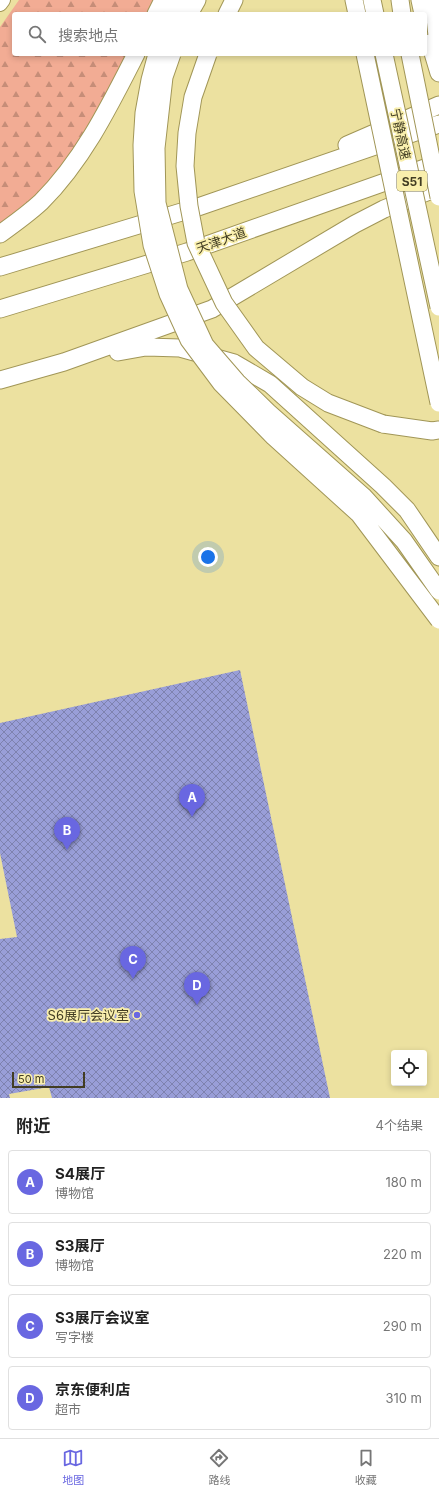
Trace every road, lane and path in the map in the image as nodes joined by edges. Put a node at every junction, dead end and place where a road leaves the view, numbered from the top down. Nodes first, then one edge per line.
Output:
1 (3, 0) edge
2 (163, 0) edge
3 (181, 0) edge
4 (196, 0) edge
5 (234, 0) edge
6 (354, 0) edge
7 (372, 0) edge
8 (400, 0) edge
9 (420, 0) edge
10 (433, 0) edge
11 (0, 4) edge
12 (157, 12) edge
13 (175, 12) edge
14 (191, 12) edge
15 (228, 12) edge
16 (357, 12) edge
17 (375, 12) edge
18 (402, 12) edge
19 (423, 12) edge
20 (427, 31) edge
21 (439, 53) edge
22 (135, 56) edge
23 (156, 56) edge
24 (171, 56) edge
25 (207, 56) edge
26 (365, 56) edge
27 (384, 56) edge
28 (410, 56) edge
29 (439, 73) edge
30 (439, 105) edge
31 (439, 124) edge
32 (439, 163) edge
33 (439, 187) edge
34 (239, 193) junction
35 (439, 197) edge
36 (0, 234) edge
37 (0, 267) edge
38 (439, 307) edge
39 (0, 309) edge
40 (64, 362) junction
41 (0, 380) edge
42 (439, 403) edge
43 (439, 430) edge
44 (439, 557) edge
45 (439, 591) edge
46 (439, 620) edge

1 - 11 main road
2 - 12 highway
3 - 13 highway
4 - 14 highway
5 - 15 highway
6 - 16 highway
7 - 17 highway
8 - 18 highway
9 - 19 highway
10 - 21 highway
20 - 29 highway
22 - 36 highway
23 - 46 highway, bridge
24 - 45 highway, bridge
25 - 43 highway, bridge
26 - 42 highway, bridge
27 - 38 highway, 宁静高速 / S51, bridge
28 - 35 highway, 宁静高速 / S51, bridge
30 - 34 highway
31 - 34 highway
32 - 39 highway, 天津大道
33 - 40 highway
34 - 37 highway
40 - 41 highway
40 - 44 highway

